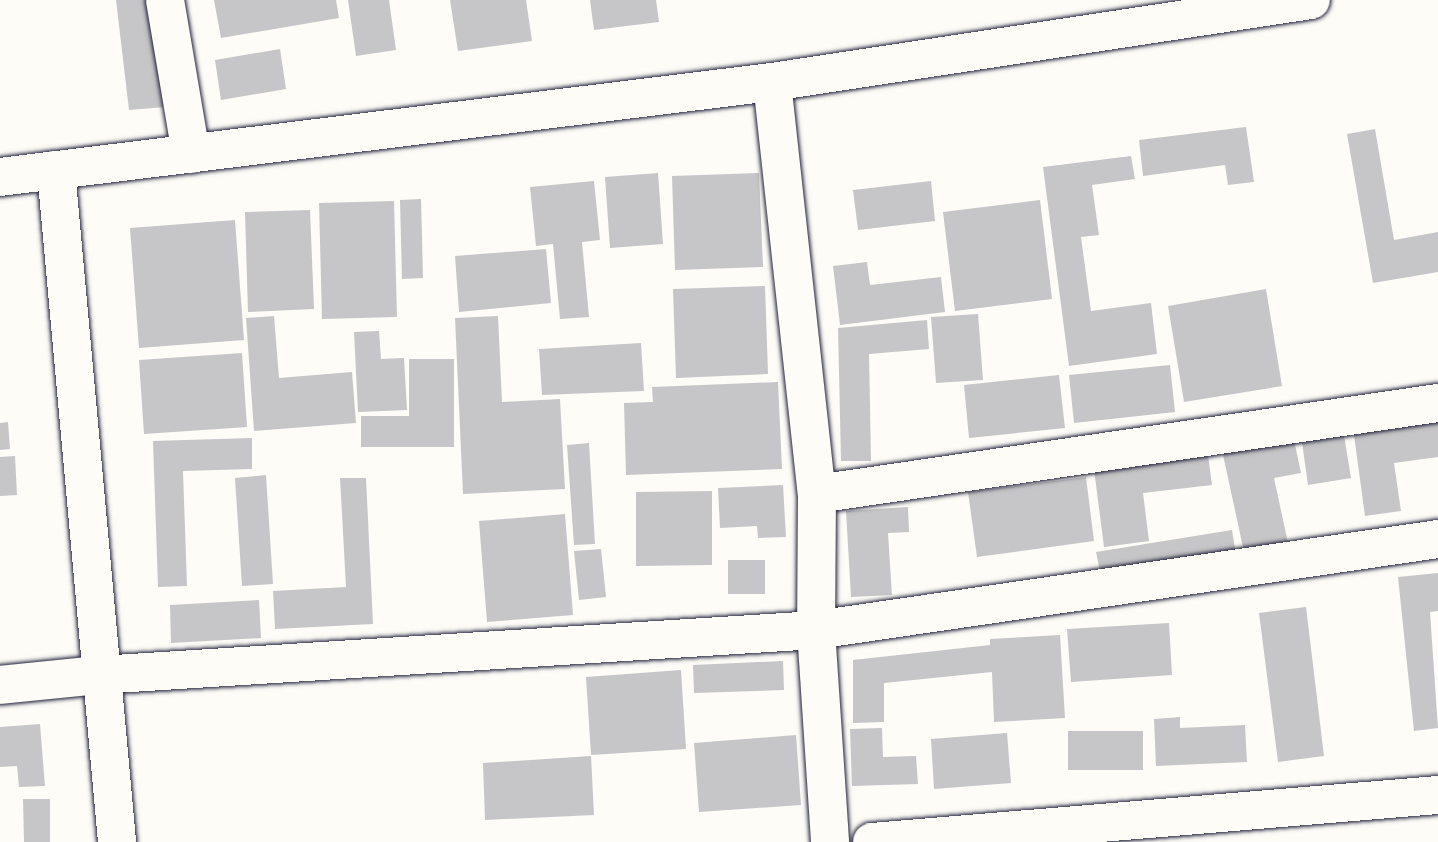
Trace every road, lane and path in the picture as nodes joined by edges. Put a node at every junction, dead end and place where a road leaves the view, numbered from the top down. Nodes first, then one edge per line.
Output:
1 (165, 0) edge
2 (1311, 0) edge
3 (772, 82) junction
4 (191, 154) junction
5 (56, 170) junction
6 (0, 177) edge
7 (1438, 403) edge
8 (817, 494) junction
9 (1438, 539) edge
10 (816, 630) junction
11 (99, 675) junction
12 (0, 685) edge
13 (1438, 795) edge
14 (117, 842) edge
15 (830, 842) edge
16 (872, 842) edge

1 - 4 street
2 - 3 street
3 - 4 street
3 - 8 street
4 - 5 street
5 - 6 street
5 - 11 street
7 - 8 street
8 - 10 street
9 - 10 street
10 - 11 street
10 - 15 street
11 - 12 street
11 - 14 street
13 - 16 street

